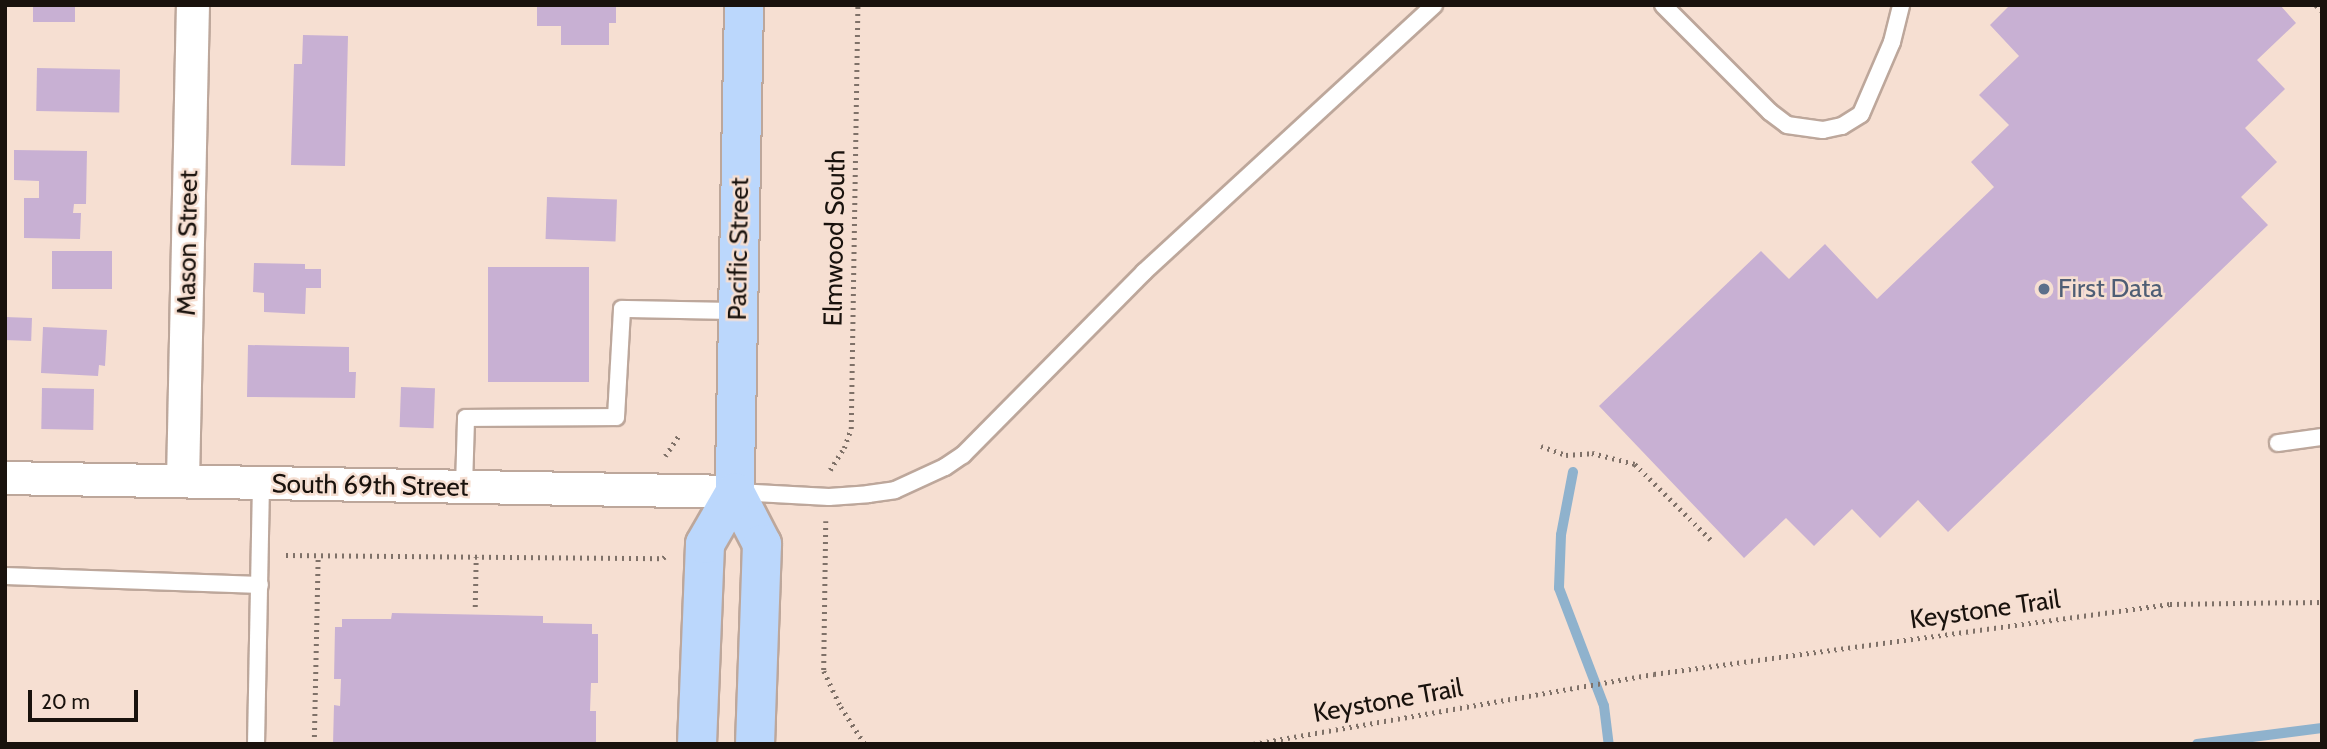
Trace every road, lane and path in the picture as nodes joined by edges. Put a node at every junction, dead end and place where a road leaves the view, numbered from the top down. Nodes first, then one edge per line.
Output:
1 (193, 5) edge
2 (744, 5) edge
3 (858, 5) edge
4 (1434, 5) edge
5 (1663, 5) edge
6 (1901, 5) edge
7 (2316, 5) edge
8 (2322, 11) edge
9 (738, 311) junction
10 (680, 434) dead end
11 (2322, 437) edge
12 (2278, 443) dead end
13 (1541, 446) dead end
14 (662, 460) dead end
15 (830, 466) dead end
16 (5, 478) edge
17 (183, 481) junction
18 (261, 484) junction
19 (464, 487) junction
20 (734, 492) junction
21 (1712, 540) dead end
22 (824, 544) dead end
23 (676, 547) dead end
24 (260, 555) junction
25 (318, 555) junction
26 (476, 556) junction
27 (5, 576) edge
28 (260, 585) junction
29 (2322, 602) edge
30 (475, 607) dead end
31 (256, 744) edge
32 (314, 744) edge
33 (697, 744) edge
34 (755, 744) edge
35 (865, 744) edge
36 (1253, 744) edge

1 - 17 street, Mason Street
2 - 9 main road, Pacific Street
3 - 15 path, Elmwood South
4 - 20 lane
5 - 6 lane
7 - 8 path
9 - 19 lane
9 - 20 main road, Pacific Street
10 - 14 path
11 - 12 lane
13 - 21 path
16 - 17 street, South 69th Street
17 - 18 street, South 69th Street
18 - 19 street, South 69th Street
18 - 24 lane
19 - 20 street, South 69th Street
20 - 33 main road, Pacific Street
20 - 34 main road, Pacific Street
22 - 35 path
23 - 26 path
24 - 25 path
24 - 28 lane
25 - 26 path
25 - 32 path
26 - 30 path
27 - 28 lane
28 - 31 lane
29 - 36 path, Keystone Trail

